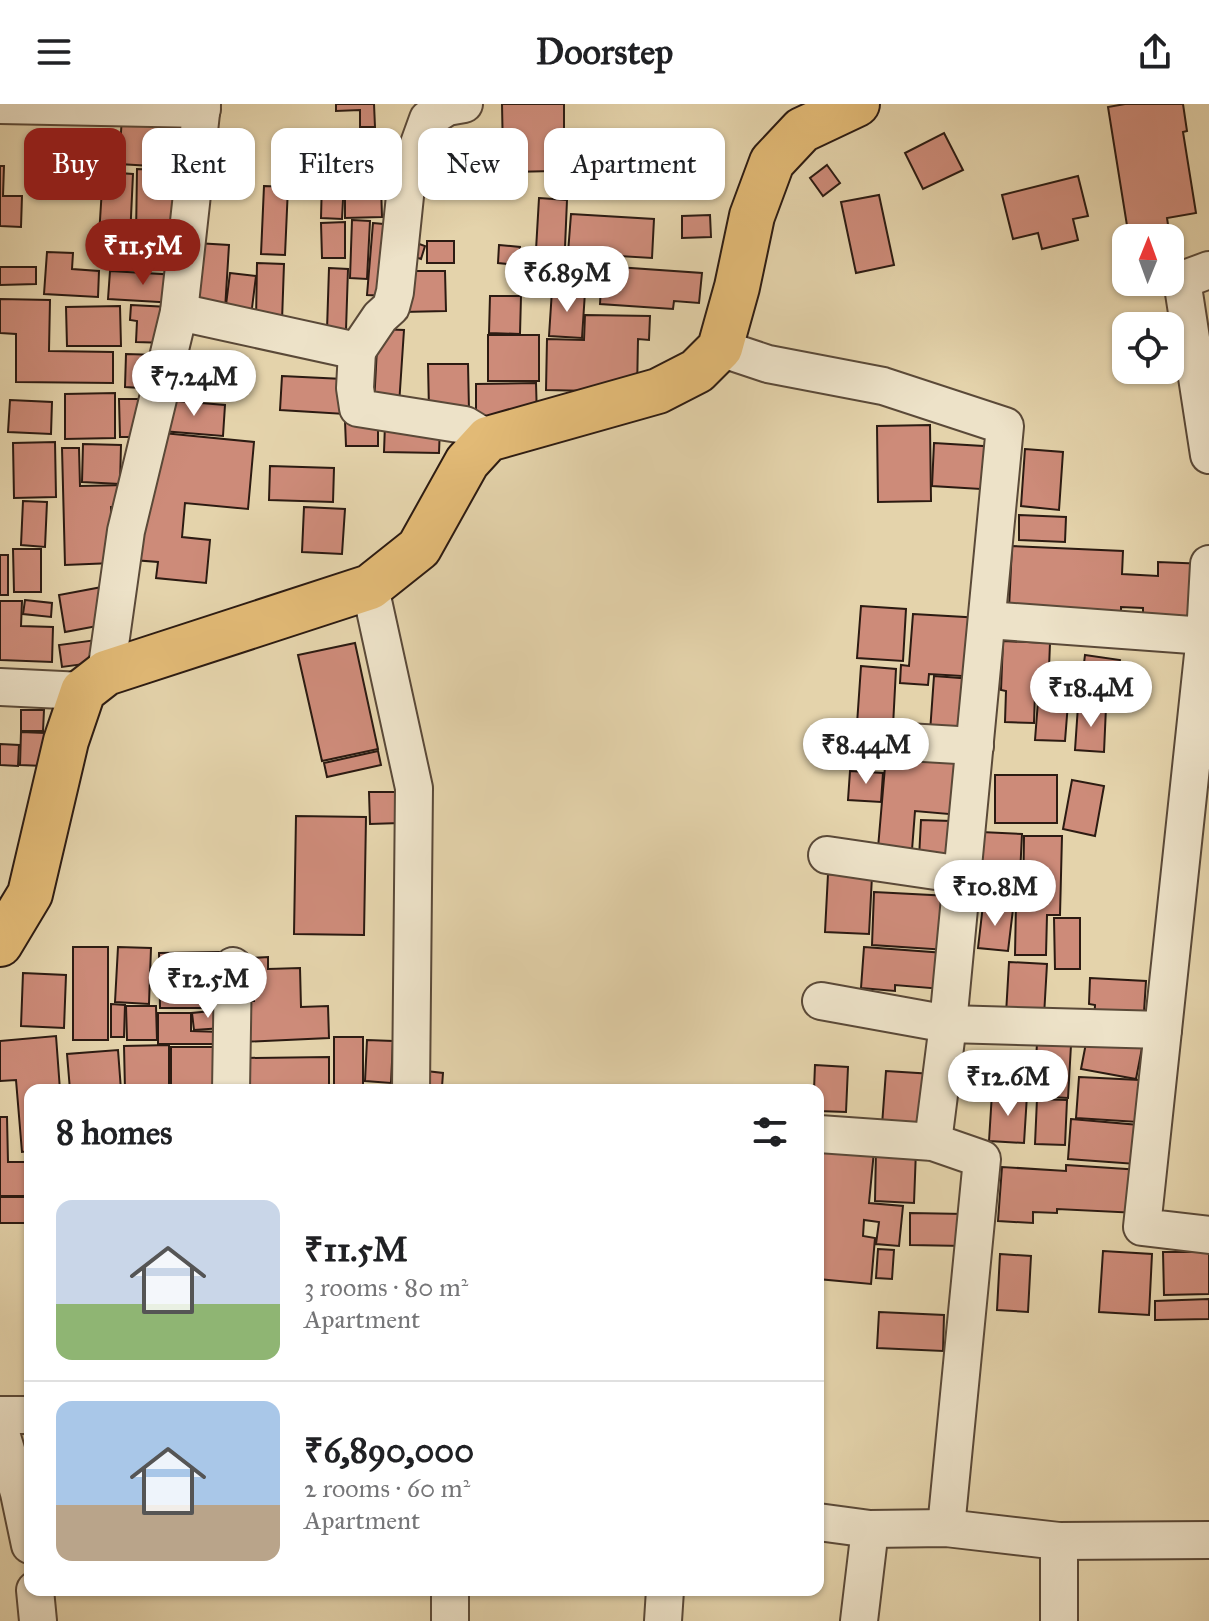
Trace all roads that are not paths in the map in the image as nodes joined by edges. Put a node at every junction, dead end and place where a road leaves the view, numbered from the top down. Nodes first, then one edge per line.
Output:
1 (464, 104) edge
2 (857, 104) edge
3 (0, 105) edge
4 (202, 107) edge
5 (1209, 270) edge
6 (179, 312) junction
7 (720, 348) junction
8 (357, 351) junction
9 (488, 439) junction
10 (1209, 455) edge
11 (1209, 564) edge
12 (370, 587) junction
13 (987, 620) junction
14 (1207, 635) edge
15 (94, 682) junction
16 (0, 687) edge
17 (855, 739) dead end
18 (975, 746) junction
19 (827, 855) dead end
20 (963, 875) junction
21 (0, 944) edge
22 (233, 966) dead end
23 (821, 1001) dead end
24 (948, 1024) junction
25 (1163, 1030) junction
26 (231, 1084) edge
27 (411, 1084) edge
28 (824, 1134) edge
29 (933, 1142) junction
30 (1209, 1235) edge
31 (0, 1415) edge
32 (24, 1415) edge
33 (2, 1445) edge
34 (24, 1491) edge
35 (824, 1523) edge
36 (946, 1528) junction
37 (870, 1529) junction
38 (1209, 1540) edge
39 (1059, 1541) junction
40 (36, 1596) edge
41 (450, 1596) edge
42 (665, 1596) edge
43 (38, 1621) edge
44 (450, 1621) edge
45 (663, 1621) edge
46 (859, 1621) edge
47 (1059, 1621) edge

1 - 8 street
2 - 7 main road
3 - 4 street
4 - 6 street
5 - 10 street
6 - 8 street
6 - 15 street
7 - 9 main road
7 - 13 street
8 - 9 street
9 - 12 main road
11 - 14 street
12 - 15 main road
12 - 27 street
13 - 14 street
13 - 18 street
14 - 25 street
15 - 16 street
15 - 21 main road
17 - 18 street
18 - 20 street
19 - 20 street
20 - 24 street
22 - 26 street
23 - 24 street
24 - 25 street
24 - 29 street
25 - 30 street
28 - 29 street
29 - 36 street
31 - 32 street
33 - 34 street
35 - 37 street
36 - 37 street
36 - 39 street
37 - 46 street
38 - 39 street
39 - 47 street
40 - 43 street
41 - 44 street
42 - 45 street

